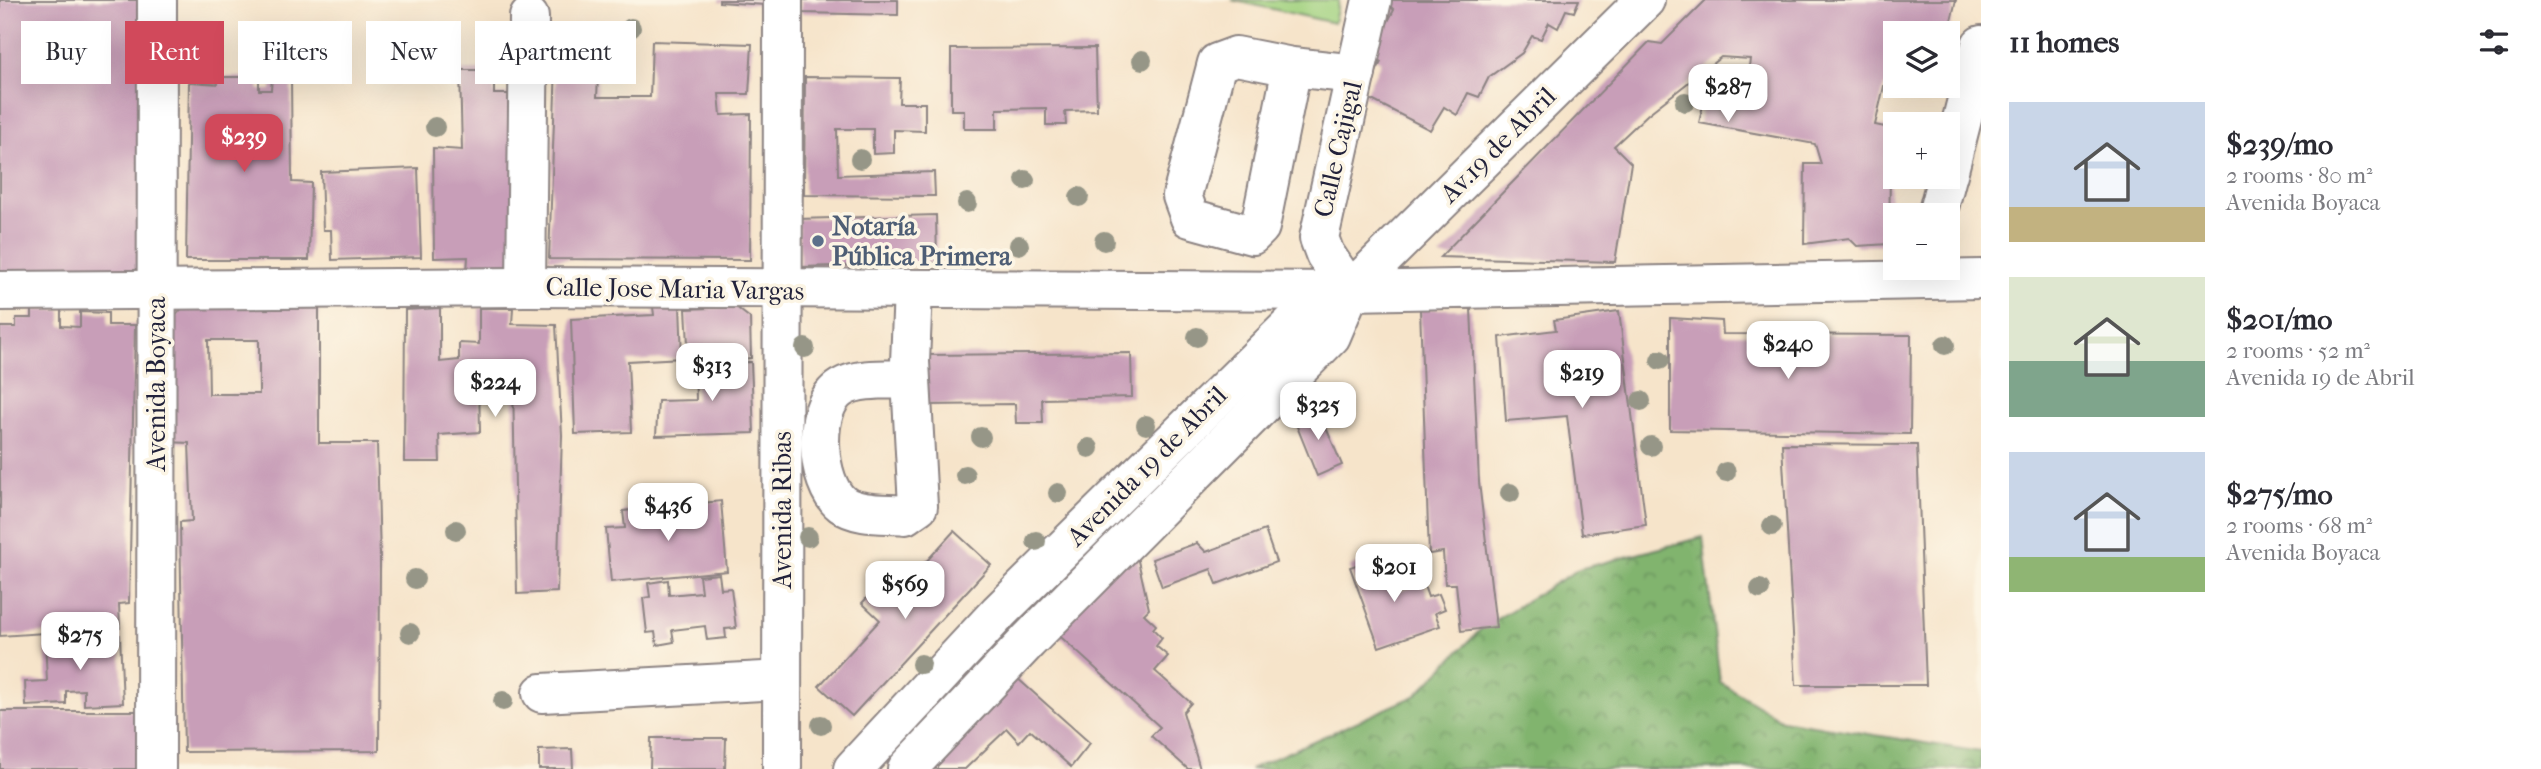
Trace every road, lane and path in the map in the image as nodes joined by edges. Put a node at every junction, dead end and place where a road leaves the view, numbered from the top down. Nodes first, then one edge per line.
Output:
1 (157, 0) edge
2 (783, 0) edge
3 (1372, 0) edge
4 (1645, 0) edge
5 (529, 17) dead end
6 (1980, 53) edge
7 (1292, 67) dead end
8 (1356, 74) junction
9 (1960, 128) edge
10 (1883, 276) edge
11 (1960, 278) edge
12 (1981, 279) edge
13 (527, 287) junction
14 (156, 290) junction
15 (782, 290) junction
16 (913, 290) junction
17 (0, 291) edge
18 (1350, 291) junction
19 (910, 379) dead end
20 (782, 680) junction
21 (542, 693) dead end
22 (156, 769) edge
23 (782, 769) edge
24 (853, 769) edge
25 (907, 769) edge

1 - 14 street, Avenida Boyaca
2 - 15 street, Avenida Ribas
3 - 8 street, Calle Cajigal
4 - 18 street, Av.19 de Abril
5 - 13 street
6 - 9 street
7 - 8 street
8 - 18 street, Calle Cajigal
10 - 18 street, Calle Jose Maria Vargas
11 - 12 street, Calle Jose Maria Vargas
13 - 14 street, Calle Jose Maria Vargas
13 - 15 street, Calle Jose Maria Vargas
14 - 17 street, Calle Jose Maria Vargas
14 - 22 street, Avenida Boyaca
15 - 16 street, Calle Jose Maria Vargas
15 - 20 street, Avenida Ribas
16 - 18 street, Calle Jose Maria Vargas
16 - 19 street
18 - 24 street, Avenida 19 de Abril
18 - 25 street, Avenida 19 de Abril
20 - 21 street
20 - 23 street, Avenida Ribas

